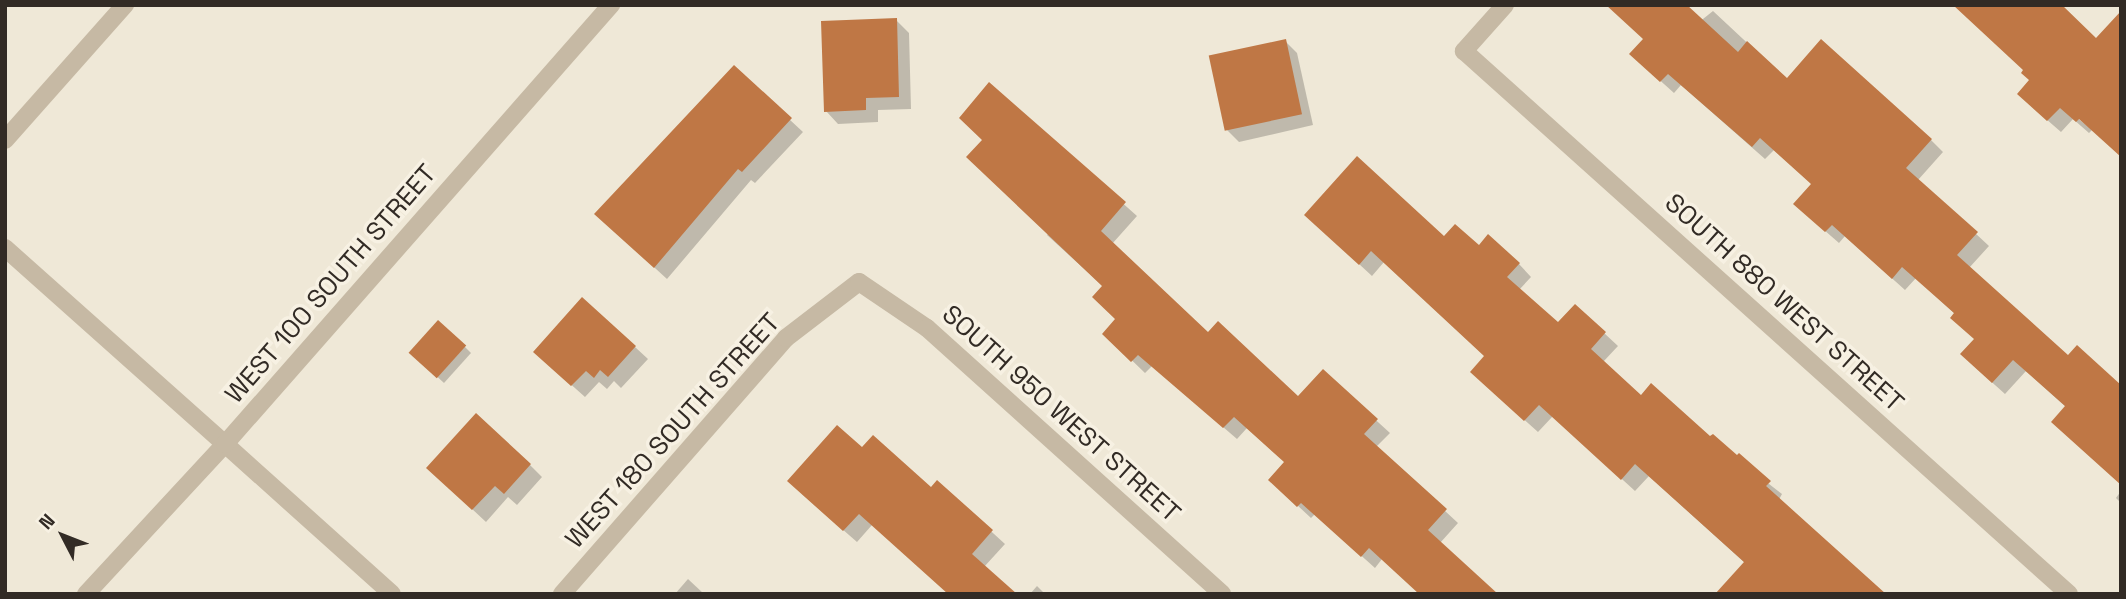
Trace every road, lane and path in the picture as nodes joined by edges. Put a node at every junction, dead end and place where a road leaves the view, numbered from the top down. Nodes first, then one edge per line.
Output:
1 (125, 5) edge
2 (611, 5) edge
3 (1505, 5) edge
4 (5, 140) edge
5 (5, 248) edge
6 (859, 282) joint
7 (225, 444) junction
8 (86, 594) edge
9 (392, 594) edge
10 (562, 594) edge
11 (1222, 594) edge
12 (2069, 594) edge

1 - 4 street
2 - 7 street, WEST 100 SOUTH STREET
3 - 12 street, SOUTH 880 WEST STREET
5 - 7 street
6 - 10 street, WEST 180 SOUTH STREET
6 - 11 street, SOUTH 950 WEST STREET
7 - 8 street, WEST 100 SOUTH STREET
7 - 9 street

